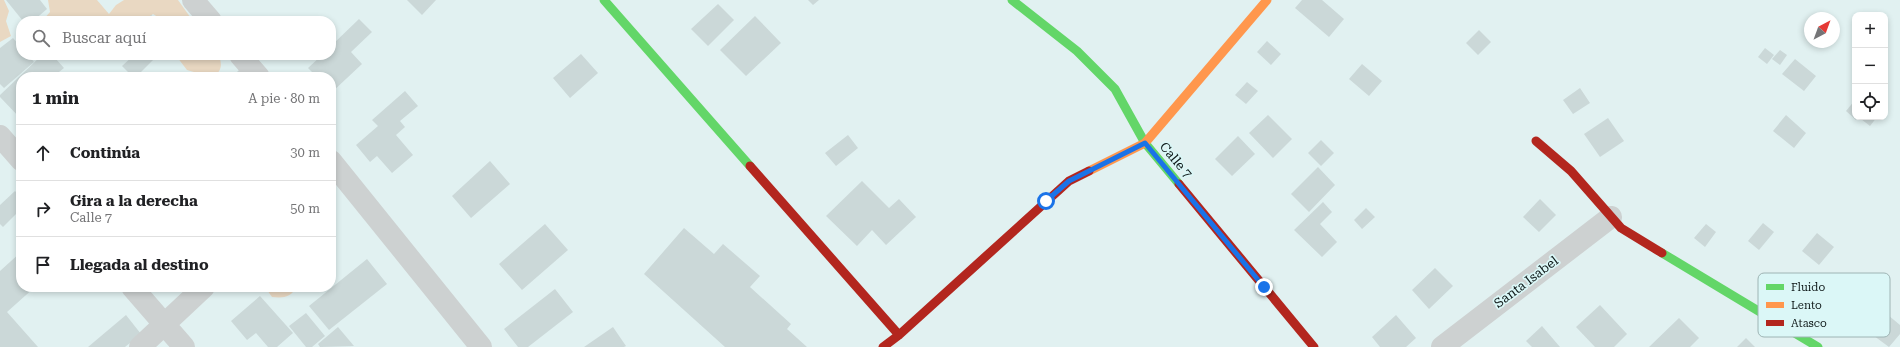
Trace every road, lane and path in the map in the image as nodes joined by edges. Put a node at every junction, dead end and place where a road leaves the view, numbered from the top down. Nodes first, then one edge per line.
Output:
1 (193, 0) edge
2 (604, 0) edge
3 (1012, 0) edge
4 (1267, 0) edge
5 (207, 16) edge
6 (244, 60) edge
7 (255, 72) edge
8 (0, 136) edge
9 (1536, 141) dead end
10 (1145, 143) junction
11 (16, 154) edge
12 (336, 170) edge
13 (1611, 217) junction
14 (136, 292) edge
15 (199, 292) edge
16 (1758, 311) edge
17 (165, 324) junction
18 (899, 335) junction
19 (1801, 337) edge
20 (140, 347) edge
21 (184, 347) edge
22 (481, 347) edge
23 (883, 347) edge
24 (1314, 347) edge
25 (1442, 347) edge
26 (1818, 347) edge

1 - 5 street
2 - 18 street
3 - 10 street, Calle 7
4 - 10 street
6 - 7 street
8 - 11 street
9 - 13 street
10 - 18 street
10 - 24 street, Calle 7
12 - 22 street
13 - 16 street
13 - 25 street, Santa Isabel
14 - 17 street
15 - 17 street
17 - 20 street
17 - 21 street
18 - 23 street
19 - 26 street

